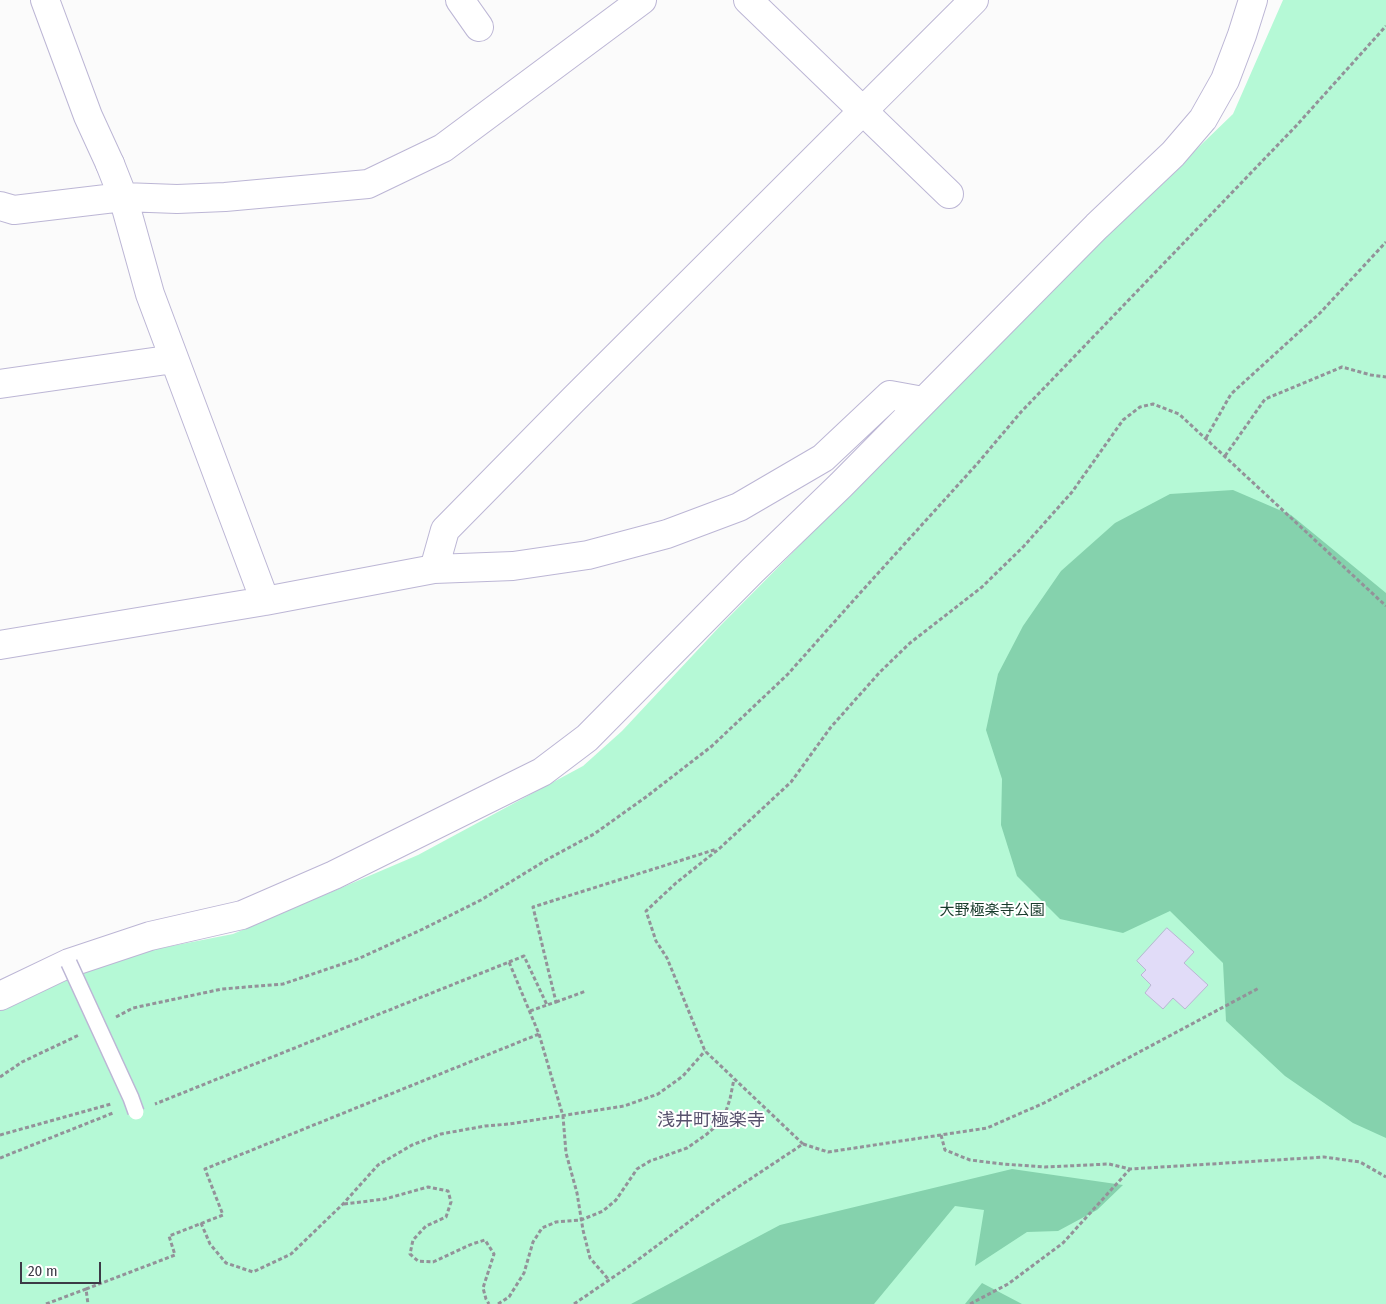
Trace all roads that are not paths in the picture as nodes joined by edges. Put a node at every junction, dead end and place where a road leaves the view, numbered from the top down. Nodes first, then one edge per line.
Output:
1 (45, 0) edge
2 (460, 0) edge
3 (642, 0) edge
4 (748, 0) edge
5 (974, 0) edge
6 (1253, 0) edge
7 (479, 27) dead end
8 (862, 111) junction
9 (949, 194) dead end
10 (123, 197) junction
11 (0, 206) edge
12 (174, 359) junction
13 (0, 384) edge
14 (924, 401) junction
15 (434, 570) junction
16 (265, 601) junction
17 (0, 645) edge
18 (69, 963) junction
19 (0, 996) edge
20 (133, 1105) road end

1 - 10 street
2 - 7 street
3 - 10 street
4 - 8 street
5 - 8 street
6 - 14 street
8 - 9 street
8 - 15 street
10 - 11 street
10 - 12 street
12 - 13 street
12 - 16 street
14 - 15 street
14 - 18 street
15 - 16 street
16 - 17 street
18 - 19 street
18 - 20 lane, bridge

